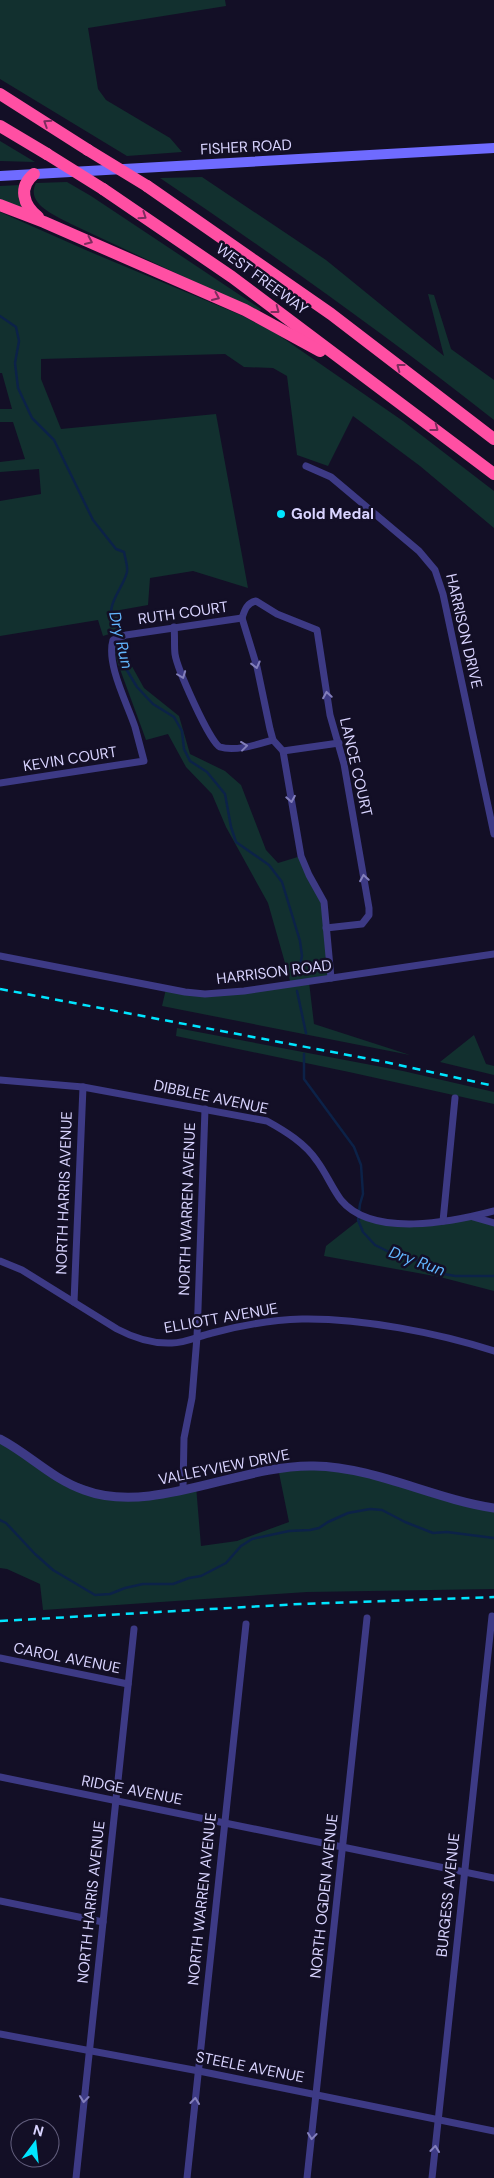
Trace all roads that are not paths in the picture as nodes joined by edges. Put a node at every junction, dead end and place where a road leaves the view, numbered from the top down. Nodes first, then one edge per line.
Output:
1 (0, 94) edge
2 (0, 126) edge
3 (494, 148) edge
4 (34, 174) junction
5 (0, 176) edge
6 (0, 205) edge
7 (44, 222) junction
8 (413, 412) junction
9 (494, 439) edge
10 (306, 466) dead end
11 (494, 474) edge
12 (242, 618) junction
13 (302, 623) joint
14 (174, 627) junction
15 (273, 740) junction
16 (339, 742) junction
17 (283, 751) junction
18 (144, 761) joint
19 (0, 783) edge
20 (494, 834) edge
21 (326, 928) junction
22 (494, 954) edge
23 (0, 956) edge
24 (331, 978) junction
25 (0, 1080) edge
26 (82, 1087) junction
27 (455, 1098) dead end
28 (205, 1109) junction
29 (494, 1211) edge
30 (472, 1217) junction
31 (443, 1221) junction
32 (494, 1223) edge
33 (0, 1261) edge
34 (74, 1302) junction
35 (197, 1337) junction
36 (494, 1351) edge
37 (0, 1439) edge
38 (183, 1489) junction
39 (494, 1508) edge
40 (492, 1616) dead end
41 (367, 1618) dead end
42 (246, 1624) dead end
43 (134, 1629) dead end
44 (0, 1658) edge
45 (128, 1684) junction
46 (0, 1778) edge
47 (116, 1801) junction
48 (225, 1823) junction
49 (343, 1848) junction
50 (465, 1872) junction
51 (494, 1878) edge
52 (0, 1902) edge
53 (103, 1922) junction
54 (0, 2034) edge
55 (89, 2050) junction
56 (198, 2071) junction
57 (316, 2095) junction
58 (438, 2120) junction
59 (494, 2131) edge
60 (76, 2178) edge
61 (187, 2178) edge
62 (307, 2178) edge
63 (432, 2178) edge

9 -> 1 highway, WEST FREEWAY, bridge
2 -> 8 highway, WEST FREEWAY, bridge
3 - 4 main road, FISHER ROAD
4 - 5 main road, FISHER ROAD
4 - 7 highway
6 - 7 highway
7 -> 8 highway
8 -> 11 highway, WEST FREEWAY
10 - 20 street, HARRISON DRIVE
12 - 13 street, RUTH COURT
12 - 14 street, RUTH COURT
12 -> 15 street
16 -> 13 street, LANCE COURT
14 -> 15 street
14 - 18 street, RUTH COURT
15 - 17 street
16 - 17 street
21 -> 16 street, LANCE COURT
17 -> 21 street
18 - 19 street, KEVIN COURT
21 - 24 street
22 - 24 street, HARRISON ROAD
23 - 24 street, HARRISON ROAD
25 - 26 street, DIBBLEE AVENUE
26 - 28 street, DIBBLEE AVENUE
26 - 34 street, NORTH HARRIS AVENUE
27 - 31 street
28 - 31 street, DIBBLEE AVENUE
28 - 35 street, NORTH WARREN AVENUE
29 - 30 street, DIBBLEE AVENUE
30 - 31 street, DIBBLEE AVENUE
30 - 32 street
33 - 34 street, ELLIOTT AVENUE
34 - 35 street, ELLIOTT AVENUE
35 - 36 street, ELLIOTT AVENUE
35 - 38 street, NORTH WARREN AVENUE
37 - 38 street, VALLEYVIEW DRIVE
38 - 39 street, VALLEYVIEW DRIVE
40 - 50 street, BURGESS AVENUE
41 - 49 street, NORTH OGDEN AVENUE
42 - 48 street, NORTH WARREN AVENUE
43 - 45 street, NORTH HARRIS AVENUE
44 - 45 street, CAROL AVENUE
45 - 47 street, NORTH HARRIS AVENUE
46 - 47 street, RIDGE AVENUE
47 - 48 street, RIDGE AVENUE
47 - 53 street, NORTH HARRIS AVENUE
48 - 49 street, RIDGE AVENUE
48 - 56 street, NORTH WARREN AVENUE
49 - 50 street, RIDGE AVENUE
49 - 57 street, NORTH OGDEN AVENUE
50 - 51 street, RIDGE AVENUE
50 - 58 street, BURGESS AVENUE
52 - 53 street
53 - 55 street, NORTH HARRIS AVENUE
54 - 55 street, STEELE AVENUE
55 - 56 street, STEELE AVENUE
55 -> 60 street, NORTH HARRIS AVENUE
56 - 57 street, STEELE AVENUE
61 -> 56 street, NORTH WARREN AVENUE
57 - 58 street, STEELE AVENUE
57 -> 62 street, NORTH OGDEN AVENUE
58 - 59 street, STEELE AVENUE
63 -> 58 street, BURGESS AVENUE

